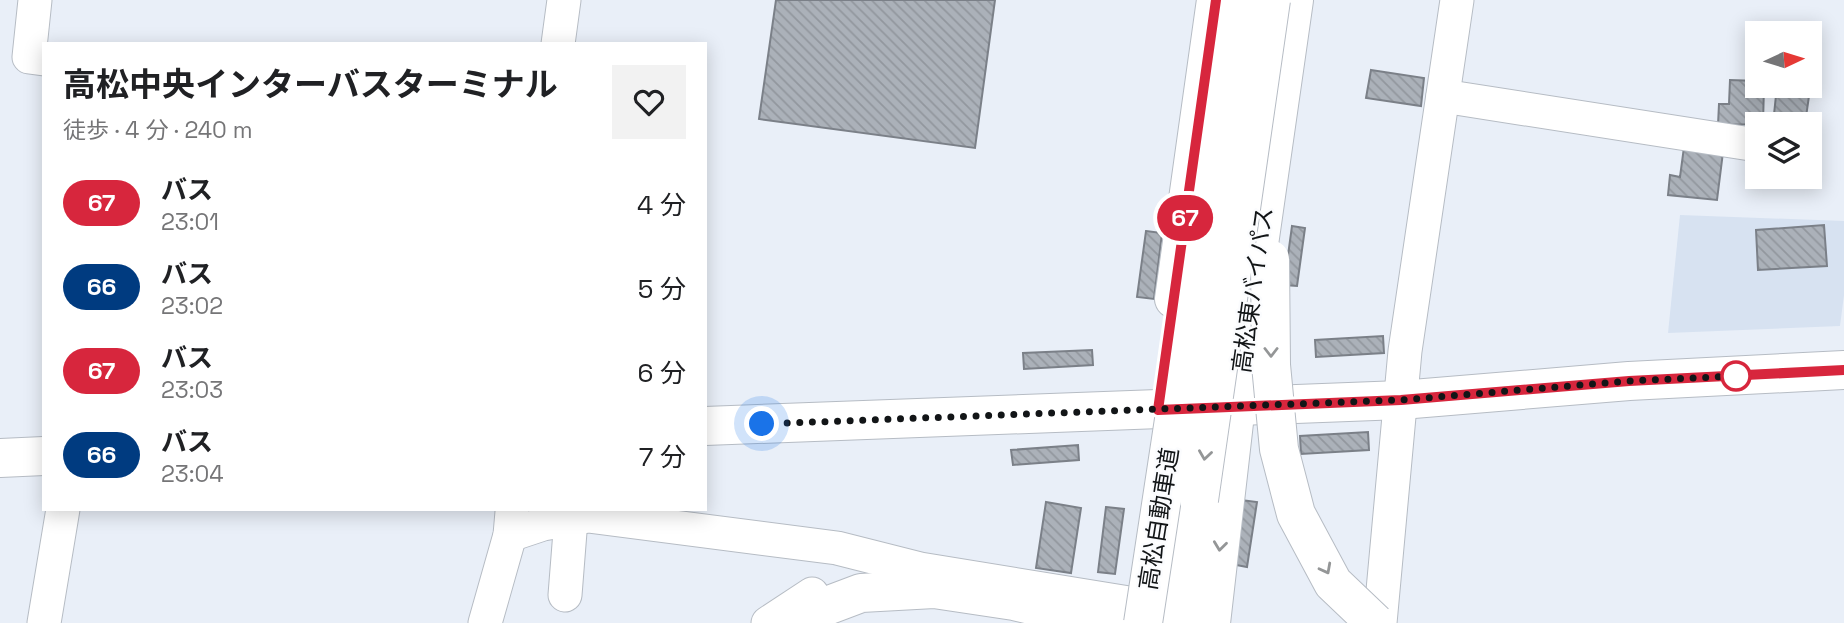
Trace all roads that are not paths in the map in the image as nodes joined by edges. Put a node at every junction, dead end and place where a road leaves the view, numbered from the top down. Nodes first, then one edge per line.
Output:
1 (35, 0) edge
2 (564, 0) edge
3 (1216, 0) edge
4 (1238, 0) edge
5 (1271, 0) edge
6 (1294, 0) edge
7 (1457, 0) edge
8 (558, 42) edge
9 (42, 59) edge
10 (1443, 96) junction
11 (1745, 143) edge
12 (1844, 370) edge
13 (1401, 400) junction
14 (1236, 405) junction
15 (1158, 410) junction
16 (707, 426) edge
17 (42, 456) edge
18 (0, 458) edge
19 (63, 511) edge
20 (571, 519) junction
21 (511, 522) edge
22 (920, 569) junction
23 (565, 595) dead end
24 (1126, 618) edge
25 (44, 623) edge
26 (485, 623) edge
27 (768, 623) edge
28 (792, 623) edge
29 (1181, 623) edge
30 (1210, 623) edge
31 (1377, 623) edge

1 - 9 street
2 - 8 street
3 - 15 main road
4 - 24 main road, 高松自動車道, bridge
5 -> 29 main road, 高松自動車道, bridge
6 - 14 main road, 高松東バイパス
6 -> 31 main road, bridge
7 - 10 street
10 - 11 street
10 - 13 street
12 - 13 main road
13 - 14 main road
13 - 31 street
14 - 15 main road
14 -> 30 main road, 高松東バイパス
15 - 16 main road
15 - 24 main road
17 - 18 main road
19 - 25 street
20 - 21 street
20 - 22 street
20 - 23 street
21 - 26 street
22 - 24 street
22 - 27 street
24 - 28 main road

